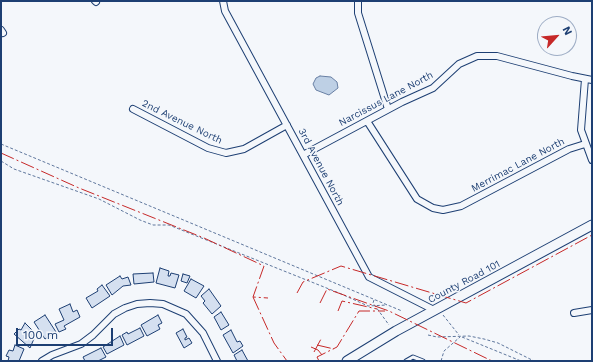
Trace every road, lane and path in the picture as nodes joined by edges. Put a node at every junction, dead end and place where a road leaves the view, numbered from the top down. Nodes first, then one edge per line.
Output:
1 (223, 1) edge
2 (358, 1) edge
3 (589, 80) edge
4 (133, 109) dead end
5 (388, 110) junction
6 (367, 121) junction
7 (287, 125) junction
8 (1, 144) edge
9 (585, 144) junction
10 (303, 155) junction
11 (592, 160) edge
12 (1, 162) edge
13 (592, 225) edge
14 (374, 300) junction
15 (388, 305) junction
16 (374, 306) junction
17 (434, 310) junction
18 (592, 310) edge
19 (402, 311) dead end
20 (574, 313) dead end
21 (443, 315) dead end
22 (389, 325) dead end
23 (428, 335) dead end
24 (460, 336) junction
25 (42, 361) edge
26 (217, 361) edge
27 (348, 361) edge
28 (406, 361) edge
29 (423, 361) edge
30 (441, 361) edge
31 (520, 361) edge
32 (534, 361) edge

1 - 7 street, 3rd Avenue North
2 - 5 street
3 - 5 street, Narcissus Lane North
3 - 9 street
4 - 7 street, 2nd Avenue North
5 - 6 street, Narcissus Lane North
6 - 9 street, Merrimac Lane North
6 - 10 street, Narcissus Lane North
7 - 10 street, 3rd Avenue North
8 - 14 path
9 - 11 street
10 - 17 street, 3rd Avenue North
12 - 16 path
13 - 17 main road, County Road 101
14 - 15 path
14 - 16 path
15 - 16 path
15 - 19 path
16 - 22 path
17 - 27 main road, County Road 101
18 - 20 street
21 - 24 path
23 - 24 path
24 - 30 path
24 - 31 path
24 - 32 path
25 - 26 street
28 - 29 lane

